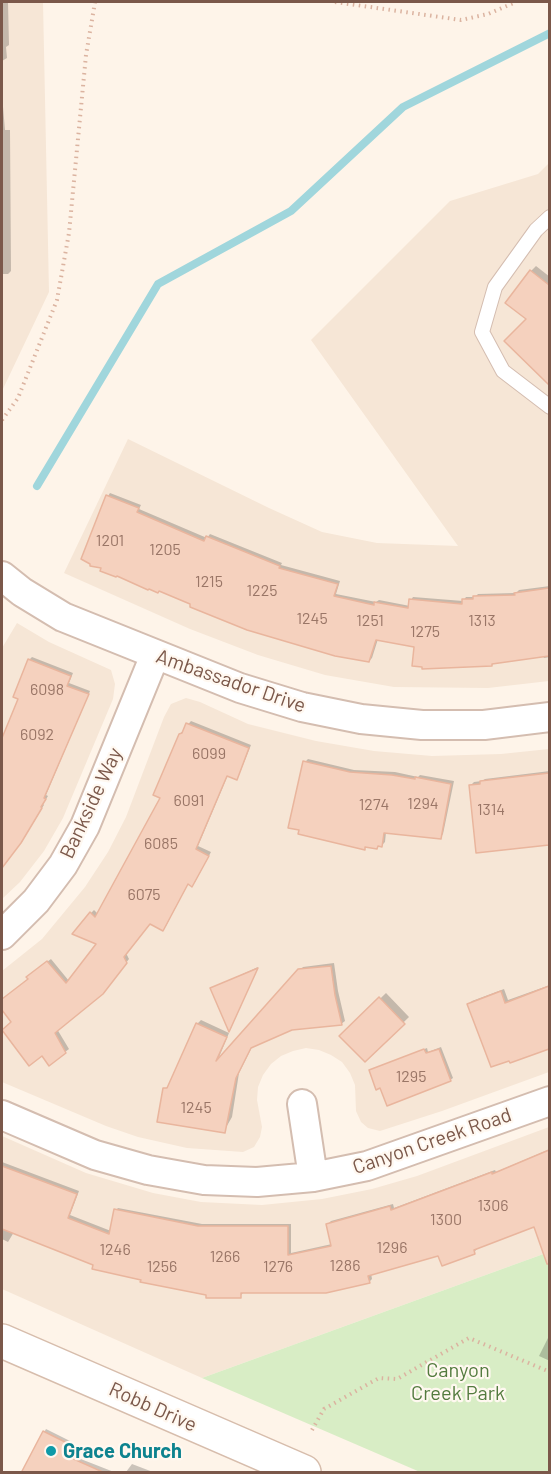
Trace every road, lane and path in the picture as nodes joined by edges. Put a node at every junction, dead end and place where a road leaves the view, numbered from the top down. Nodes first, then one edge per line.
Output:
1 (95, 2) edge
2 (335, 2) edge
3 (516, 2) edge
4 (549, 217) edge
5 (549, 407) edge
6 (2, 420) edge
7 (2, 576) edge
8 (155, 655) junction
9 (549, 717) edge
10 (2, 935) edge
11 (549, 1101) edge
12 (302, 1104) dead end
13 (2, 1115) edge
14 (313, 1177) junction
15 (2, 1341) edge
16 (549, 1372) edge
17 (312, 1430) dead end
18 (304, 1473) edge

1 - 6 path
2 - 3 path
4 - 5 lane
7 - 8 street, Ambassador Drive
8 - 9 street, Ambassador Drive
8 - 10 street, Bankside Way
11 - 14 street, Canyon Creek Road
12 - 14 street
13 - 14 street, Canyon Creek Road
15 - 18 main road, Robb Drive
16 - 17 path

